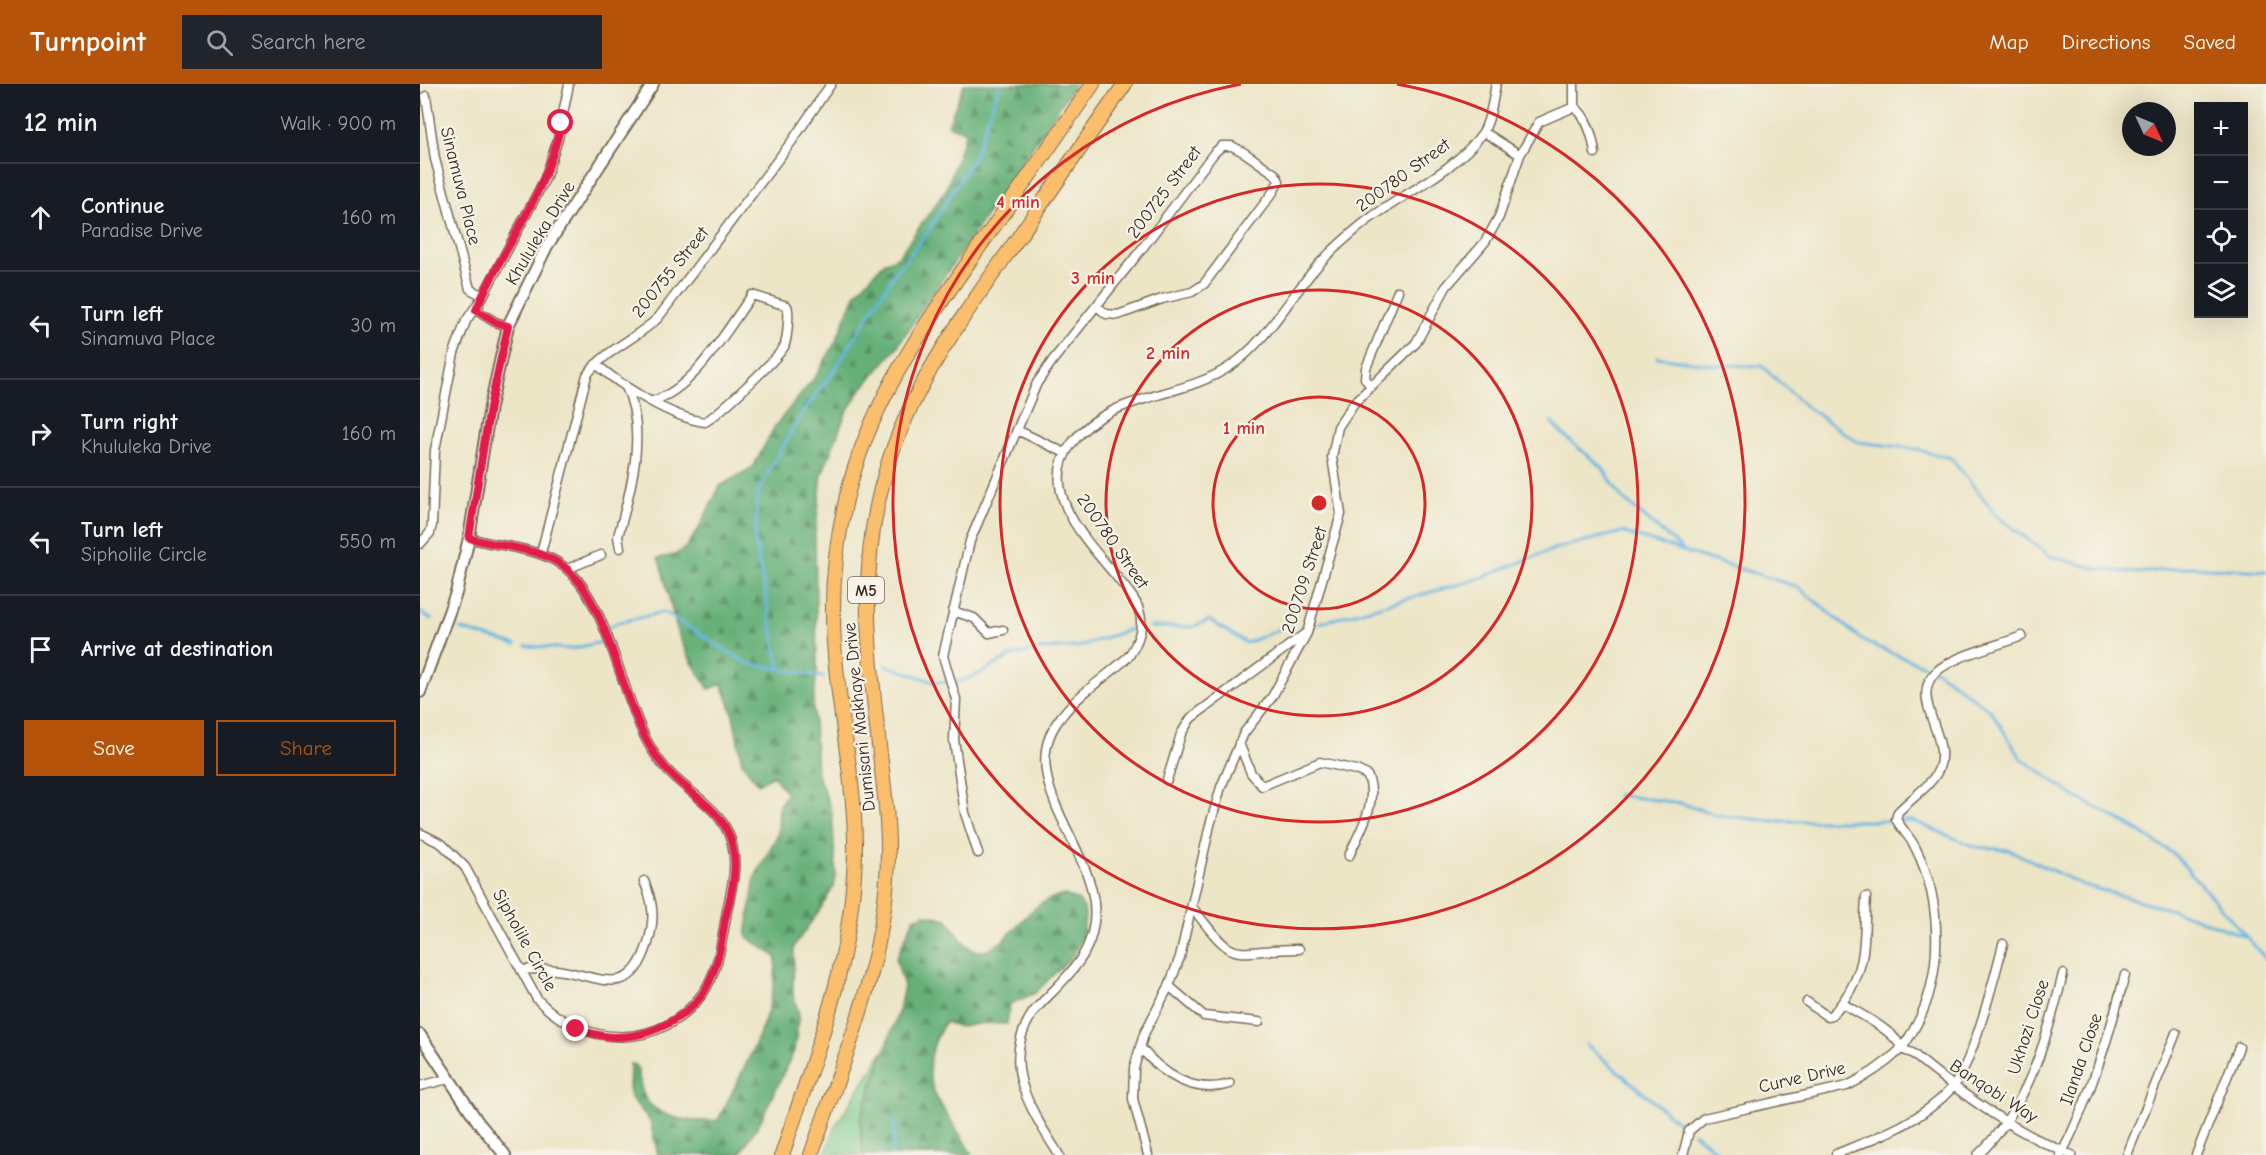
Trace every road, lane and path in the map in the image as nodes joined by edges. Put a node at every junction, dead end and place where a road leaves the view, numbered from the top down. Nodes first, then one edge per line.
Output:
1 (569, 84) edge
2 (653, 84) edge
3 (831, 84) edge
4 (1093, 84) edge
5 (1125, 84) edge
6 (1496, 84) edge
7 (1574, 84) edge
8 (426, 96) dead end
9 (1574, 107) junction
10 (1484, 132) junction
11 (1595, 153) dead end
12 (1520, 155) junction
13 (1398, 291) dead end
14 (483, 296) junction
15 (1097, 306) junction
16 (508, 326) junction
17 (596, 364) junction
18 (625, 385) junction
19 (1371, 387) junction
20 (652, 401) junction
21 (1017, 430) junction
22 (1065, 453) junction
23 (469, 538) junction
24 (420, 544) edge
25 (620, 548) dead end
26 (541, 553) junction
27 (601, 555) dead end
28 (567, 569) junction
29 (953, 611) junction
30 (1004, 630) dead end
31 (1306, 633) junction
32 (2022, 636) dead end
33 (420, 692) edge
34 (1239, 743) junction
35 (1167, 780) dead end
36 (420, 833) edge
37 (978, 853) dead end
38 (1349, 856) dead end
39 (644, 881) dead end
40 (1866, 897) dead end
41 (1192, 907) junction
42 (2003, 944) dead end
43 (1299, 950) dead end
44 (521, 970) junction
45 (2063, 974) dead end
46 (2125, 975) dead end
47 (1169, 986) junction
48 (1807, 1002) dead end
49 (1842, 1003) junction
50 (1259, 1022) dead end
51 (2176, 1033) dead end
52 (420, 1035) edge
53 (1140, 1047) junction
54 (2239, 1047) dead end
55 (1901, 1049) junction
56 (448, 1079) junction
57 (1230, 1084) dead end
58 (420, 1086) edge
59 (1954, 1086) junction
60 (2007, 1122) junction
61 (2062, 1153) edge
62 (1836, 1154) edge
63 (505, 1155) edge
64 (782, 1155) edge
65 (811, 1155) edge
66 (1059, 1155) edge
67 (1148, 1155) edge
68 (1683, 1155) edge
69 (1978, 1155) edge
70 (2072, 1155) edge
71 (2127, 1155) edge
72 (2196, 1155) edge

1 - 14 street
2 - 16 street, Khululeka Drive
3 - 17 street, 200755 Street
4 - 64 main road, Dumisani Makhaye Drive / M5
5 - 65 main road, Dumisani Makhaye Drive / M5
6 - 10 street
7 - 9 street
8 - 14 street, Sinamuva Place
9 - 11 street
9 - 12 street, 200709 Street
10 - 12 street
10 - 22 street, 200780 Street
12 - 19 street, 200709 Street
13 - 19 street
14 - 16 street, Sinamuva Place
14 - 24 street
15 - 15 street, 200725 Street
15 - 21 street, 200725 Street
16 - 23 street, Khululeka Drive
17 - 18 street
17 - 26 street, 200755 Street
18 - 20 street
18 - 25 street
19 - 31 street, 200709 Street
20 - 20 street
21 - 22 street
21 - 29 street, 200725 Street
22 - 66 street, 200780 Street
23 - 26 street, Sipholile Circle
23 - 33 street, Khululeka Drive
26 - 28 street, Sipholile Circle
27 - 28 street
28 - 44 street, Sipholile Circle
29 - 30 street
29 - 37 street, 200725 Street
31 - 34 street, 200709 Street
31 - 35 street
32 - 55 street, Curve Drive
34 - 38 street
34 - 41 street, 200709 Street
36 - 44 street, Sipholile Circle
39 - 44 street
40 - 49 street
41 - 43 street
41 - 47 street, 200709 Street
42 - 59 street
45 - 60 street, Ukhozi Close
46 - 61 street, Ilanda Close
47 - 50 street
47 - 53 street, 200709 Street
48 - 49 street
49 - 55 street, Banqobi Way
51 - 71 street
52 - 56 street
53 - 57 street
53 - 67 street, 200709 Street
54 - 72 street
55 - 59 street, Banqobi Way
55 - 68 street, Curve Drive
56 - 58 street
56 - 63 street
59 - 60 street, Banqobi Way
59 - 62 street
60 - 61 street, Banqobi Way
60 - 69 street, Ukhozi Close
61 - 70 street, Banqobi Way

